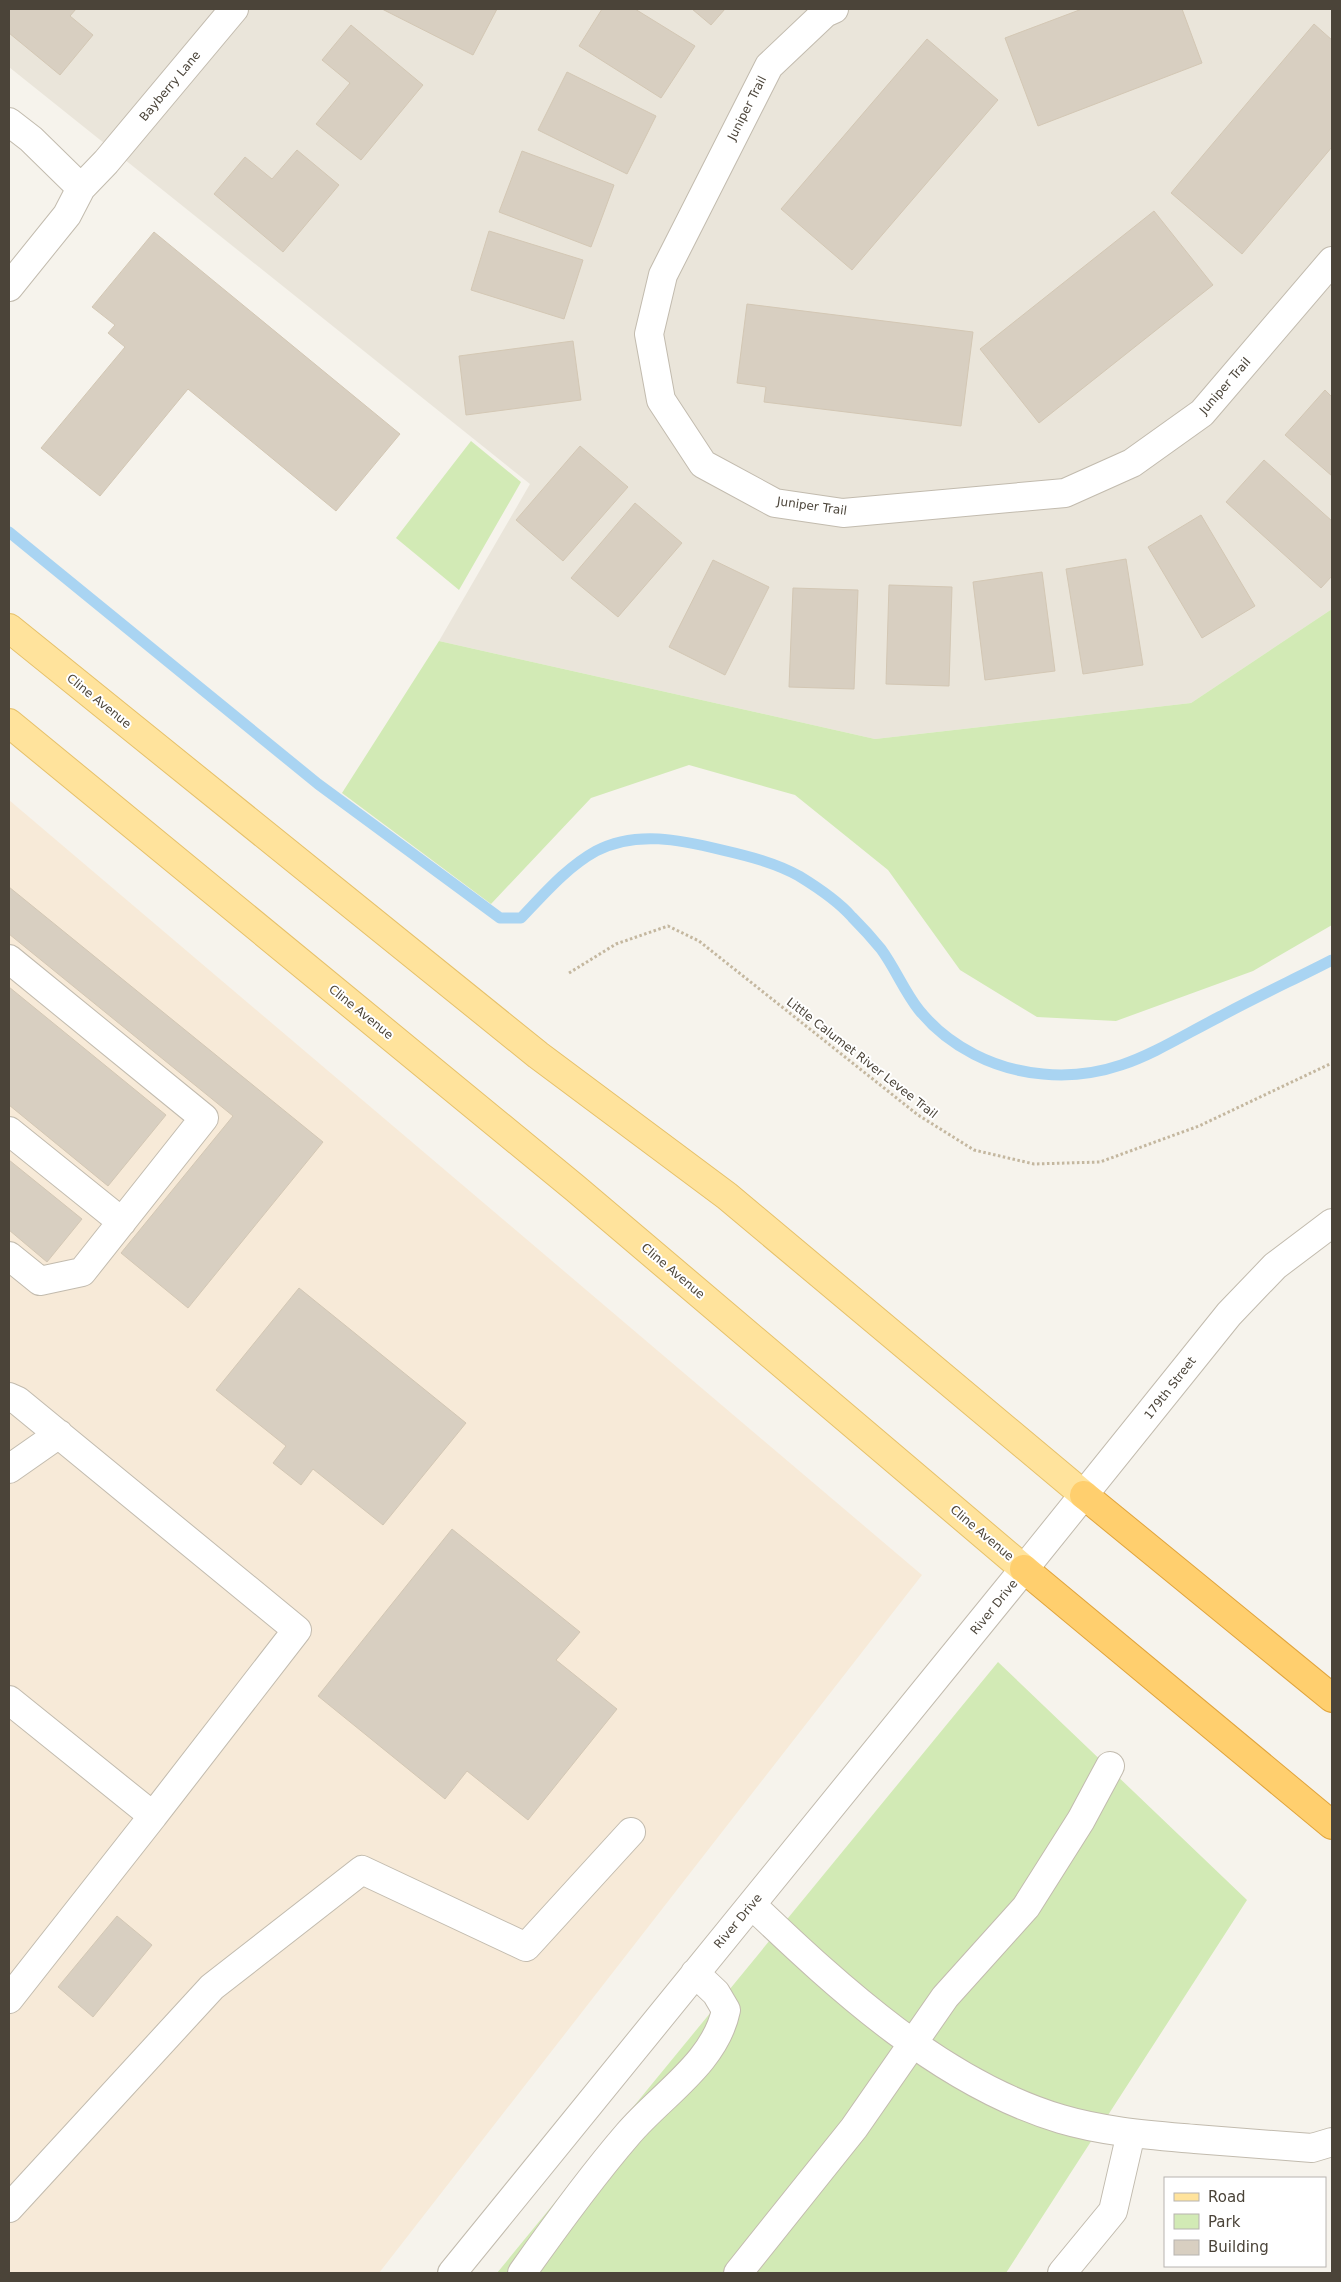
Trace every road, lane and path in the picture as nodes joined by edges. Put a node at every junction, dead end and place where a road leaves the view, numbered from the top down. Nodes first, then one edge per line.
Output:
1 (234, 9) edge
2 (834, 9) edge
3 (9, 122) edge
4 (81, 188) junction
5 (1332, 261) edge
6 (9, 287) edge
7 (9, 628) edge
8 (9, 723) edge
9 (9, 959) edge
10 (569, 973) dead end
11 (1332, 1063) edge
12 (9, 1131) edge
13 (122, 1222) junction
14 (1332, 1223) edge
15 (9, 1256) edge
16 (9, 1396) edge
17 (59, 1434) junction
18 (9, 1468) edge
19 (1084, 1495) junction
20 (1024, 1569) junction
21 (1332, 1698) edge
22 (9, 1700) edge
23 (1110, 1766) dead end
24 (153, 1816) junction
25 (1332, 1825) edge
26 (631, 1832) dead end
27 (752, 1905) junction
28 (695, 1973) junction
29 (9, 1999) edge
30 (913, 2042) junction
31 (1131, 2133) junction
32 (1326, 2151) edge
33 (9, 2208) edge
34 (452, 2273) edge
35 (522, 2273) edge
36 (738, 2273) edge
37 (1062, 2273) edge

1 - 4 street, Bayberry Lane
2 - 5 street, Juniper Trail
3 - 4 street
4 - 6 street, Bayberry Lane
7 - 19 main road, Cline Avenue
8 - 20 main road, Cline Avenue
9 - 13 street
10 - 11 path, Little Calumet River Levee Trail
12 - 13 street
13 - 15 street
14 - 19 street, 179th Street
16 - 17 street
17 - 18 street
17 - 24 street
19 - 20 street, 179th Street
19 - 21 highway, Cline Avenue
20 - 25 highway, Cline Avenue
20 - 27 street, River Drive
22 - 24 street
23 - 30 street
24 - 29 street
26 - 33 street
27 - 28 street, River Drive
27 - 30 street
28 - 34 street, River Drive
28 - 35 street
30 - 31 street
30 - 36 street
31 - 32 street
31 - 37 street

